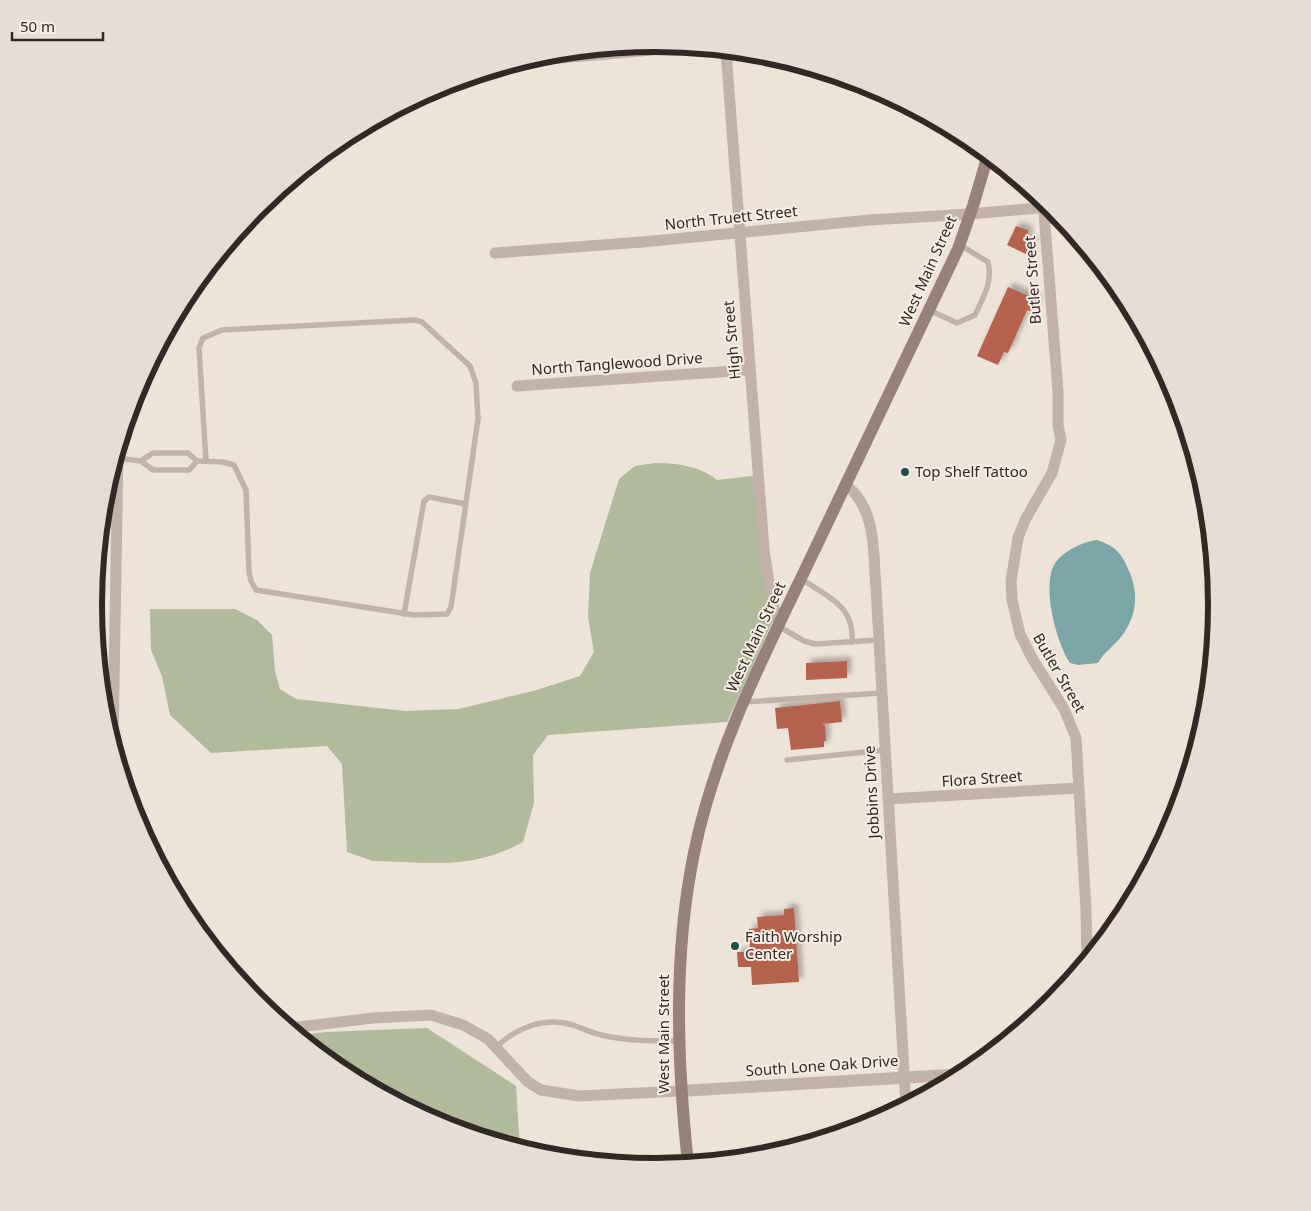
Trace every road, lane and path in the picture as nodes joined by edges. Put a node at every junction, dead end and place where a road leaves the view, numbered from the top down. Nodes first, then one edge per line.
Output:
1 (726, 57) edge
2 (986, 162) edge
3 (1038, 206) edge
4 (970, 214) junction
5 (1047, 214) edge
6 (739, 233) junction
7 (959, 244) junction
8 (495, 253) dead end
9 (929, 310) junction
10 (750, 370) junction
11 (517, 386) dead end
12 (123, 457) edge
13 (140, 461) junction
14 (197, 462) junction
15 (206, 462) junction
16 (118, 477) edge
17 (846, 485) junction
18 (466, 504) junction
19 (801, 579) junction
20 (404, 614) junction
21 (778, 625) junction
22 (878, 640) junction
23 (852, 642) junction
24 (881, 693) junction
25 (743, 702) junction
26 (113, 715) edge
27 (885, 750) junction
28 (787, 760) dead end
29 (1078, 788) junction
30 (888, 799) junction
31 (1086, 944) junction
32 (1092, 944) edge
33 (1086, 952) edge
34 (298, 1027) edge
35 (678, 1041) junction
36 (496, 1047) junction
37 (947, 1075) edge
38 (904, 1077) junction
39 (680, 1091) junction
40 (905, 1098) edge
41 (687, 1157) edge

1 - 6 street, High Street
2 - 4 main road, West Main Street
3 - 4 street, North Truett Street
4 - 6 street, North Truett Street
4 - 7 main road, West Main Street
5 - 29 street, Butler Street
6 - 8 street, North Truett Street
6 - 10 street, High Street
7 - 9 main road, West Main Street
7 - 9 lane
9 - 17 main road, West Main Street
10 - 11 street, North Tanglewood Drive
10 - 21 street, High Street
12 - 13 lane
13 - 14 lane
13 - 14 lane
14 - 15 lane
15 - 18 lane
15 - 20 lane
16 - 26 street
17 - 19 main road, West Main Street
17 - 22 street, Jobbins Drive
18 - 20 lane
18 - 20 lane
19 - 21 main road, West Main Street
19 - 23 lane
21 - 23 lane
21 - 25 main road, West Main Street
22 - 23 lane
22 - 24 street, Jobbins Drive
24 - 25 lane
24 - 27 street, Jobbins Drive
25 - 35 main road, West Main Street
27 - 28 lane
27 - 30 street, Jobbins Drive
29 - 30 street, Flora Street
29 - 31 street, Butler Street
30 - 38 street, Jobbins Drive
31 - 32 lane
31 - 33 street, Butler Street
34 - 36 street
35 - 36 lane
35 - 39 main road, West Main Street
36 - 39 street
37 - 38 street, South Lone Oak Drive
38 - 39 street, South Lone Oak Drive
38 - 40 street, Jobbins Drive
39 - 41 main road, West Main Street

